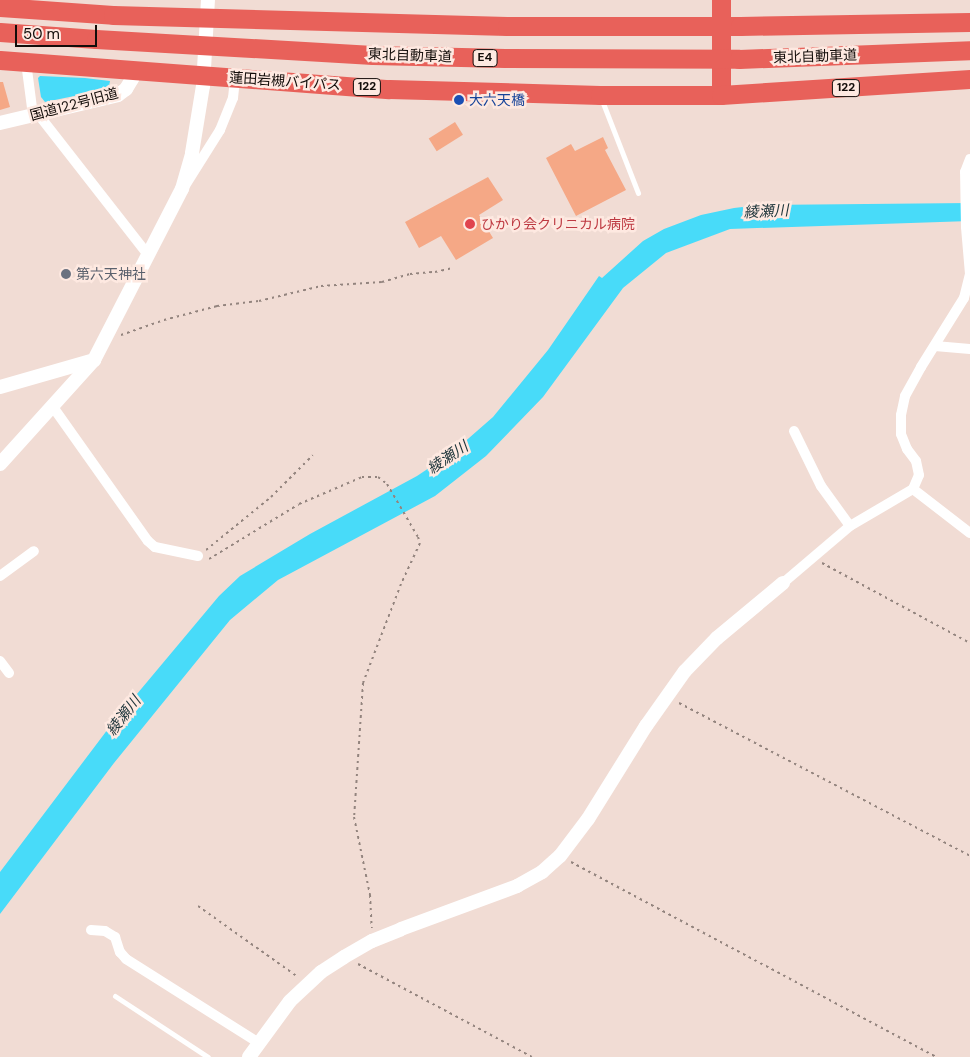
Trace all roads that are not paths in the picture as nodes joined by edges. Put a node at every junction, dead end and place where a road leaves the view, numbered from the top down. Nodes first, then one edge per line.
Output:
1 (208, 0) edge
2 (721, 2) edge
3 (0, 7) edge
4 (970, 22) edge
5 (0, 32) edge
6 (970, 50) edge
7 (0, 60) edge
8 (26, 62) junction
9 (135, 70) junction
10 (235, 78) junction
11 (970, 79) edge
12 (721, 86) junction
13 (600, 95) junction
14 (36, 114) junction
15 (0, 122) edge
16 (970, 160) edge
17 (182, 190) junction
18 (638, 193) dead end
19 (967, 233) edge
20 (148, 255) junction
21 (935, 346) junction
22 (970, 349) edge
23 (94, 360) junction
24 (0, 387) edge
25 (53, 407) junction
26 (794, 431) dead end
27 (0, 464) edge
28 (913, 489) junction
29 (850, 526) junction
30 (970, 533) edge
31 (34, 550) dead end
32 (198, 556) road end
33 (0, 576) edge
34 (783, 583) joint
35 (0, 661) edge
36 (9, 673) dead end
37 (91, 930) dead end
38 (115, 996) dead end
39 (259, 1043) junction
40 (208, 1057) edge
41 (249, 1057) edge

1 - 17 street
2 - 12 highway
3 - 4 highway
5 - 6 highway, 東北自動車道 / E4
7 - 8 highway, 蓮田岩槻バイパス / 122
8 - 9 highway, 蓮田岩槻バイパス / 122
8 - 14 street
9 - 10 highway, 蓮田岩槻バイパス / 122
9 - 14 street, 国道122号旧道
10 - 13 highway, 蓮田岩槻バイパス / 122
10 - 17 street
11 - 12 highway, 蓮田岩槻バイパス / 122
12 - 13 highway, 蓮田岩槻バイパス / 122
13 - 18 lane
14 - 15 street, 国道122号旧道
14 - 20 street
16 - 19 street
17 - 20 street
19 - 21 street
20 - 23 street
21 - 22 street
21 - 28 street
23 - 24 street
23 - 25 street
25 - 27 street
25 - 32 street
26 - 29 street
28 - 29 street
28 - 30 street
29 - 34 street
31 - 33 street
34 - 39 street
35 - 36 street
37 - 39 street
38 - 40 lane
39 - 41 street

